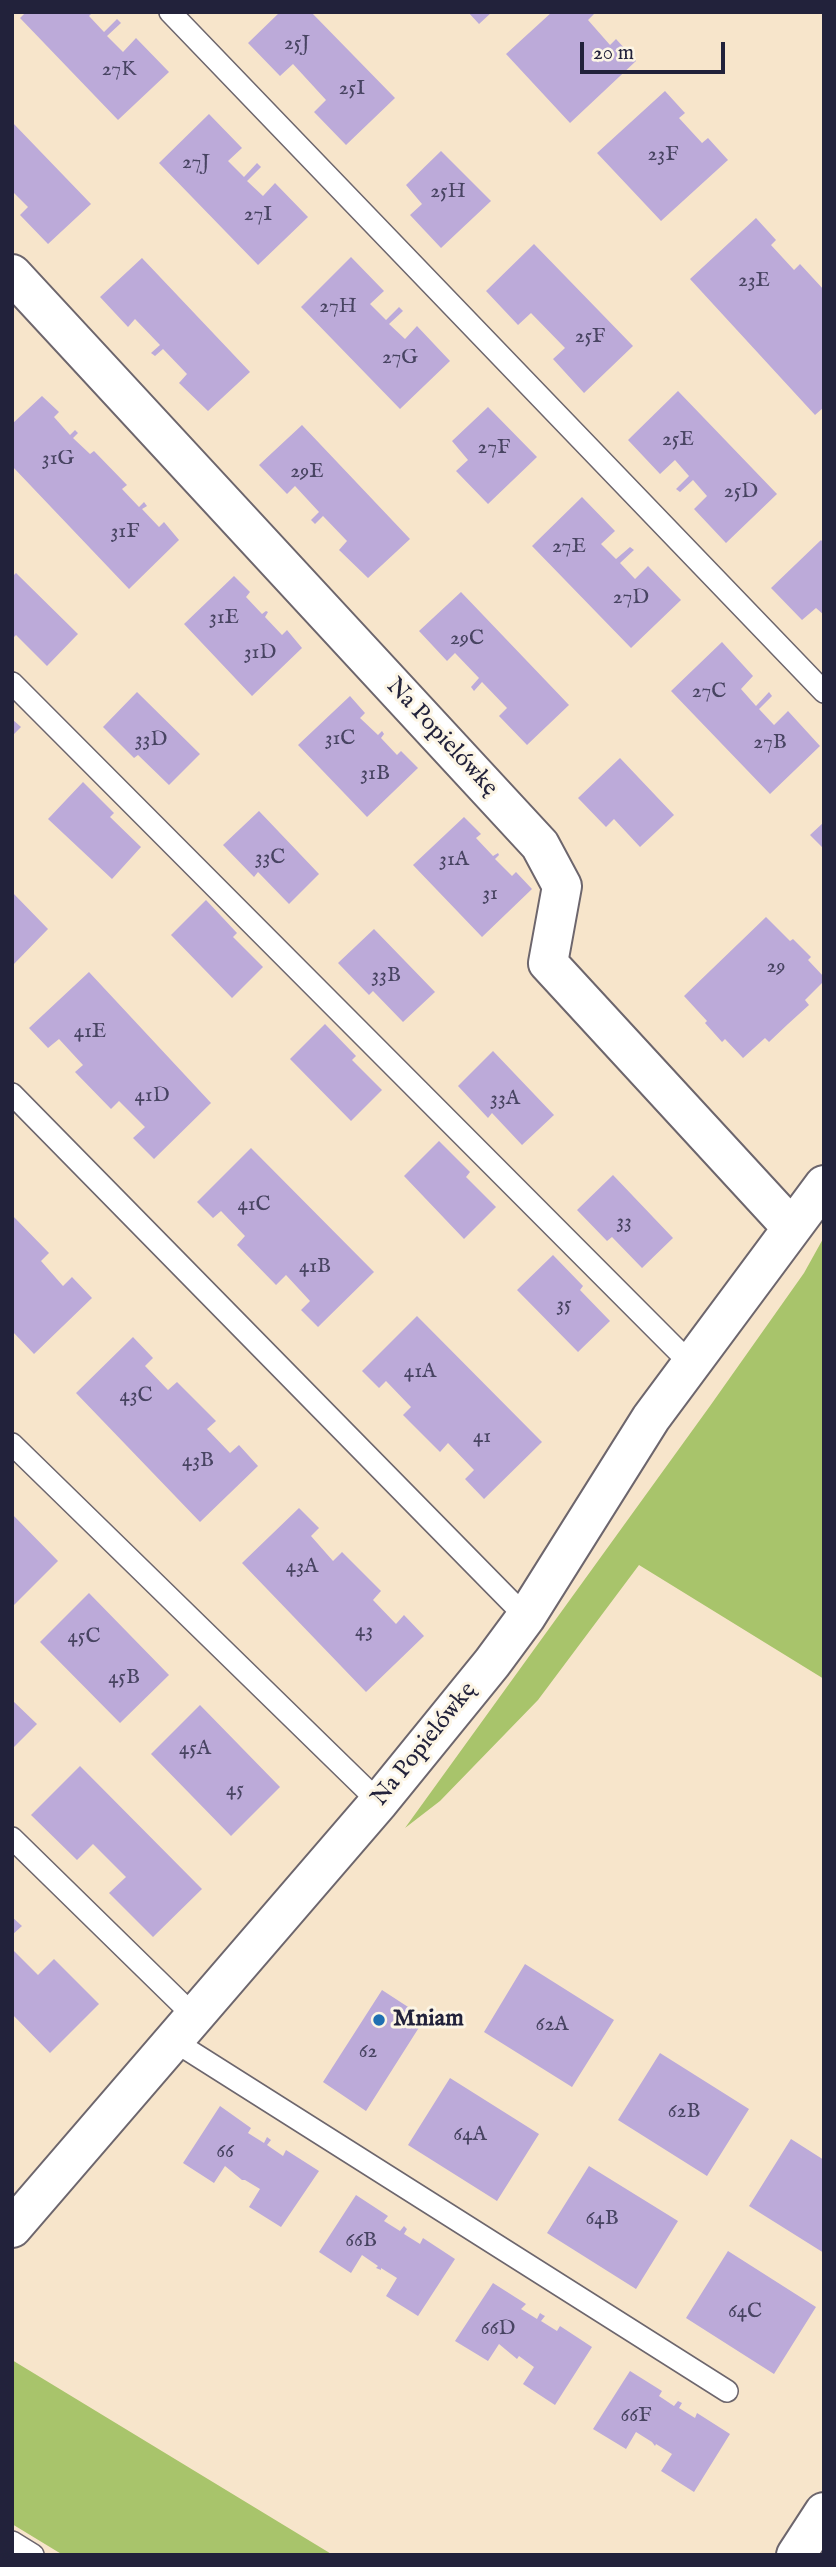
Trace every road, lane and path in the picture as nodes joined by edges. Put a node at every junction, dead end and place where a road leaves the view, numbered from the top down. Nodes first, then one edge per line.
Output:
1 (170, 12) edge
2 (12, 274) edge
3 (12, 683) edge
4 (824, 692) edge
5 (12, 1094) edge
6 (824, 1185) edge
7 (792, 1228) junction
8 (691, 1364) junction
9 (12, 1444) edge
10 (526, 1617) junction
11 (379, 1802) junction
12 (12, 1838) edge
13 (184, 2029) junction
14 (12, 2228) edge
15 (727, 2391) dead end
16 (824, 2512) edge
17 (12, 2542) edge
18 (33, 2555) edge
19 (796, 2555) edge

1 - 4 lane
2 - 7 street, Na Popielówkę
3 - 8 lane
5 - 10 lane
6 - 7 street, Na Popielówkę
7 - 8 street, Na Popielówkę
8 - 10 street, Na Popielówkę
9 - 11 lane
10 - 11 street, Na Popielówkę
11 - 13 street, Na Popielówkę
12 - 13 lane
13 - 14 street, Na Popielówkę
13 - 15 lane
16 - 19 street
17 - 18 lane

